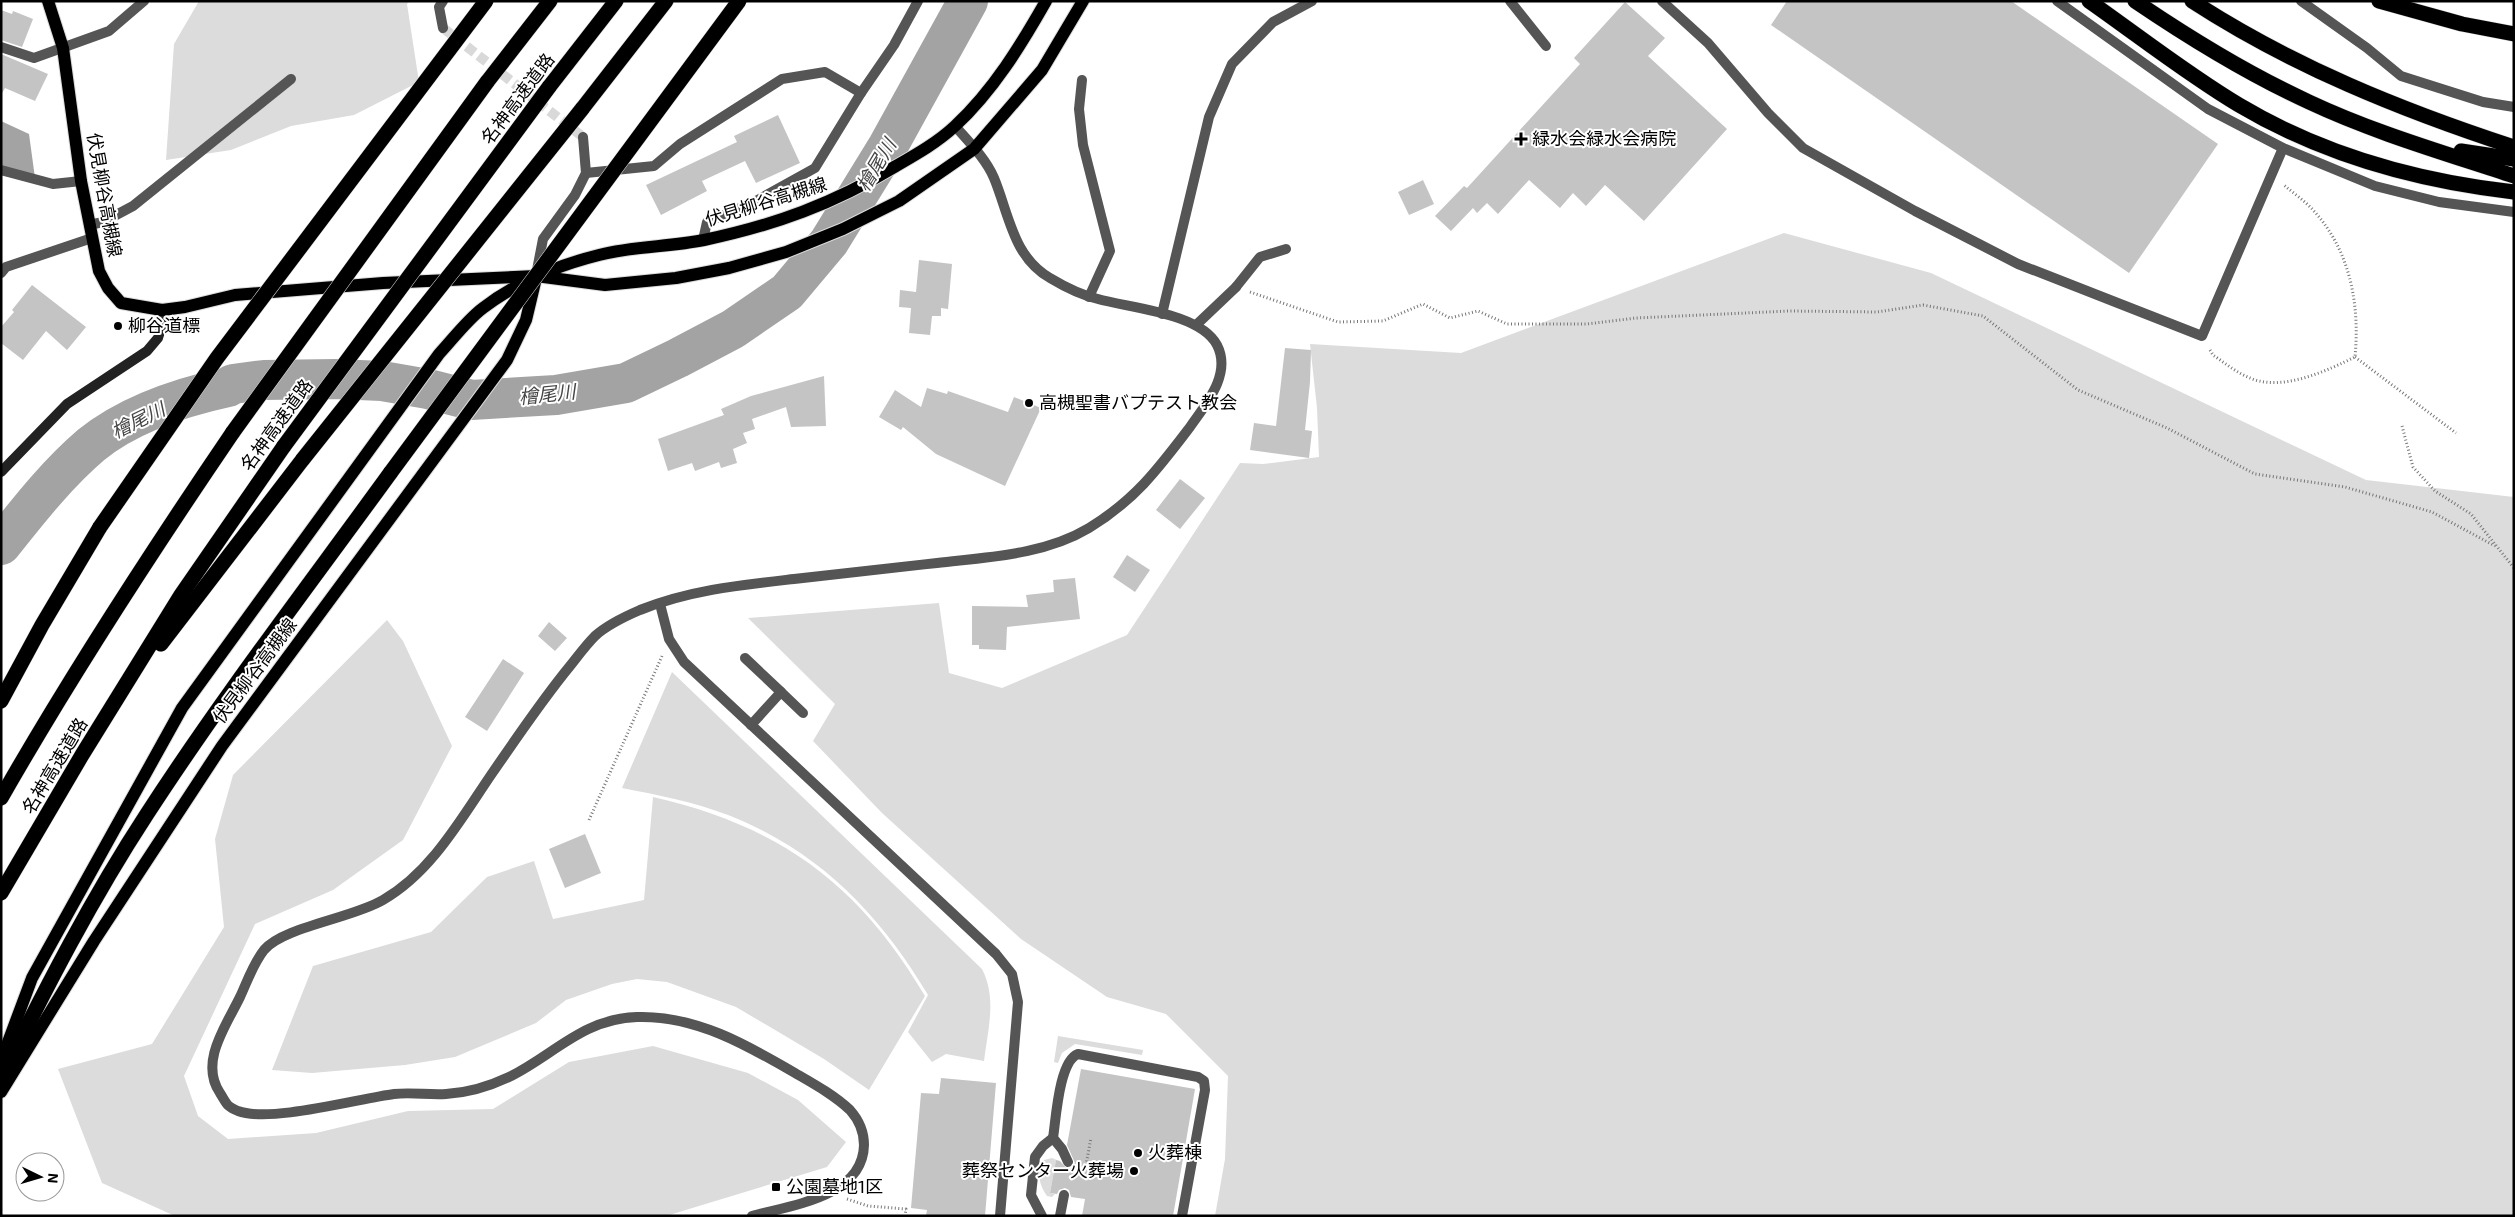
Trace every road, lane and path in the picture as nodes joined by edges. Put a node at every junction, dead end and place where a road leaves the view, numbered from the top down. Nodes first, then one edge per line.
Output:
1 (48, 1) edge
2 (144, 1) edge
3 (443, 1) edge
4 (486, 1) edge
5 (550, 1) edge
6 (616, 1) edge
7 (666, 1) edge
8 (739, 1) edge
9 (918, 1) edge
10 (1046, 1) edge
11 (1083, 1) edge
12 (1312, 1) edge
13 (1510, 1) edge
14 (1662, 1) edge
15 (2057, 1) edge
16 (2090, 1) edge
17 (2135, 1) edge
18 (2192, 1) edge
19 (2301, 1) edge
20 (2379, 1) edge
21 (443, 28) dead end
22 (2514, 34) edge
23 (1546, 46) dead end
24 (1, 47) edge
25 (63, 48) junction
26 (291, 79) dead end
27 (1082, 80) dead end
28 (861, 93) junction
29 (2514, 107) edge
30 (956, 126) junction
31 (583, 137) dead end
32 (2420, 145) junction
33 (2514, 147) edge
34 (2283, 148) junction
35 (974, 149) junction
36 (2514, 159) edge
37 (1, 170) edge
38 (586, 173) junction
39 (2272, 175) junction
40 (2514, 176) edge
41 (81, 181) junction
42 (2514, 192) edge
43 (2514, 212) edge
44 (90, 231) junction
45 (703, 240) junction
46 (1286, 249) dead end
47 (1, 273) edge
48 (536, 276) junction
49 (1236, 288) junction
50 (1088, 297) junction
51 (162, 310) junction
52 (1162, 314) junction
53 (1196, 325) junction
54 (2202, 336) junction
55 (2355, 357) junction
56 (2402, 426) dead end
57 (2456, 434) dead end
58 (1, 472) edge
59 (2495, 546) junction
60 (2514, 568) edge
61 (660, 604) junction
62 (745, 658) dead end
63 (658, 663) dead end
64 (781, 692) junction
65 (1, 701) edge
66 (803, 713) dead end
67 (750, 725) junction
68 (82, 755) junction
69 (1, 798) edge
70 (589, 820) dead end
71 (1, 893) edge
72 (1, 1061) edge
73 (1, 1079) edge
74 (1, 1092) edge
75 (1053, 1138) junction
76 (1091, 1138) dead end
77 (1068, 1162) dead end
78 (1086, 1166) dead end
79 (1064, 1196) dead end
80 (868, 1206) dead end
81 (752, 1216) edge
82 (905, 1216) edge
83 (1000, 1216) edge
84 (1042, 1216) edge
85 (1060, 1216) edge
86 (1182, 1216) edge

1 - 25 main road, 伏見柳谷高槻線
2 - 25 street
3 - 21 street
4 - 65 highway, bridge
5 - 69 highway, 名神高速道路, bridge
6 - 68 highway, 名神高速道路, bridge
7 - 68 highway, bridge
8 - 73 highway, bridge
9 - 28 street
10 - 30 main road, 伏見柳谷高槻線
11 - 35 main road, 伏見柳谷高槻線
12 - 52 street
13 - 23 street
14 - 54 street
15 - 34 street
16 - 42 highway
17 - 32 highway
18 - 33 highway
19 - 29 street
20 - 22 highway
24 - 25 street
25 - 41 main road, 伏見柳谷高槻線
26 - 44 street
27 - 50 street
28 - 38 street
28 - 45 street
30 - 35 street
30 - 45 main road, 伏見柳谷高槻線
31 - 38 street
32 - 36 highway
32 - 40 highway
34 - 39 street
34 - 43 street
35 - 48 main road, 伏見柳谷高槻線
35 - 50 street
37 - 41 street
38 - 48 street
39 - 54 street
39 - 55 path
41 - 44 main road, 伏見柳谷高槻線
44 - 47 street
44 - 51 main road, 伏見柳谷高槻線
45 - 48 main road, 伏見柳谷高槻線
46 - 49 street
48 - 51 main road, 伏見柳谷高槻線
48 - 72 main road, 伏見柳谷高槻線
48 - 74 main road, 伏見柳谷高槻線
49 - 53 street
49 - 59 path
50 - 52 street
51 - 58 main road
52 - 53 street
53 - 61 street
54 - 55 path
55 - 57 path
56 - 59 path
59 - 60 path
61 - 67 street
61 - 81 street
62 - 64 street
63 - 70 path
64 - 66 street
64 - 67 street
67 - 83 street
68 - 71 highway, 名神高速道路
75 - 77 street
75 - 84 street
75 - 86 street
76 - 78 path
79 - 85 street
80 - 82 path

